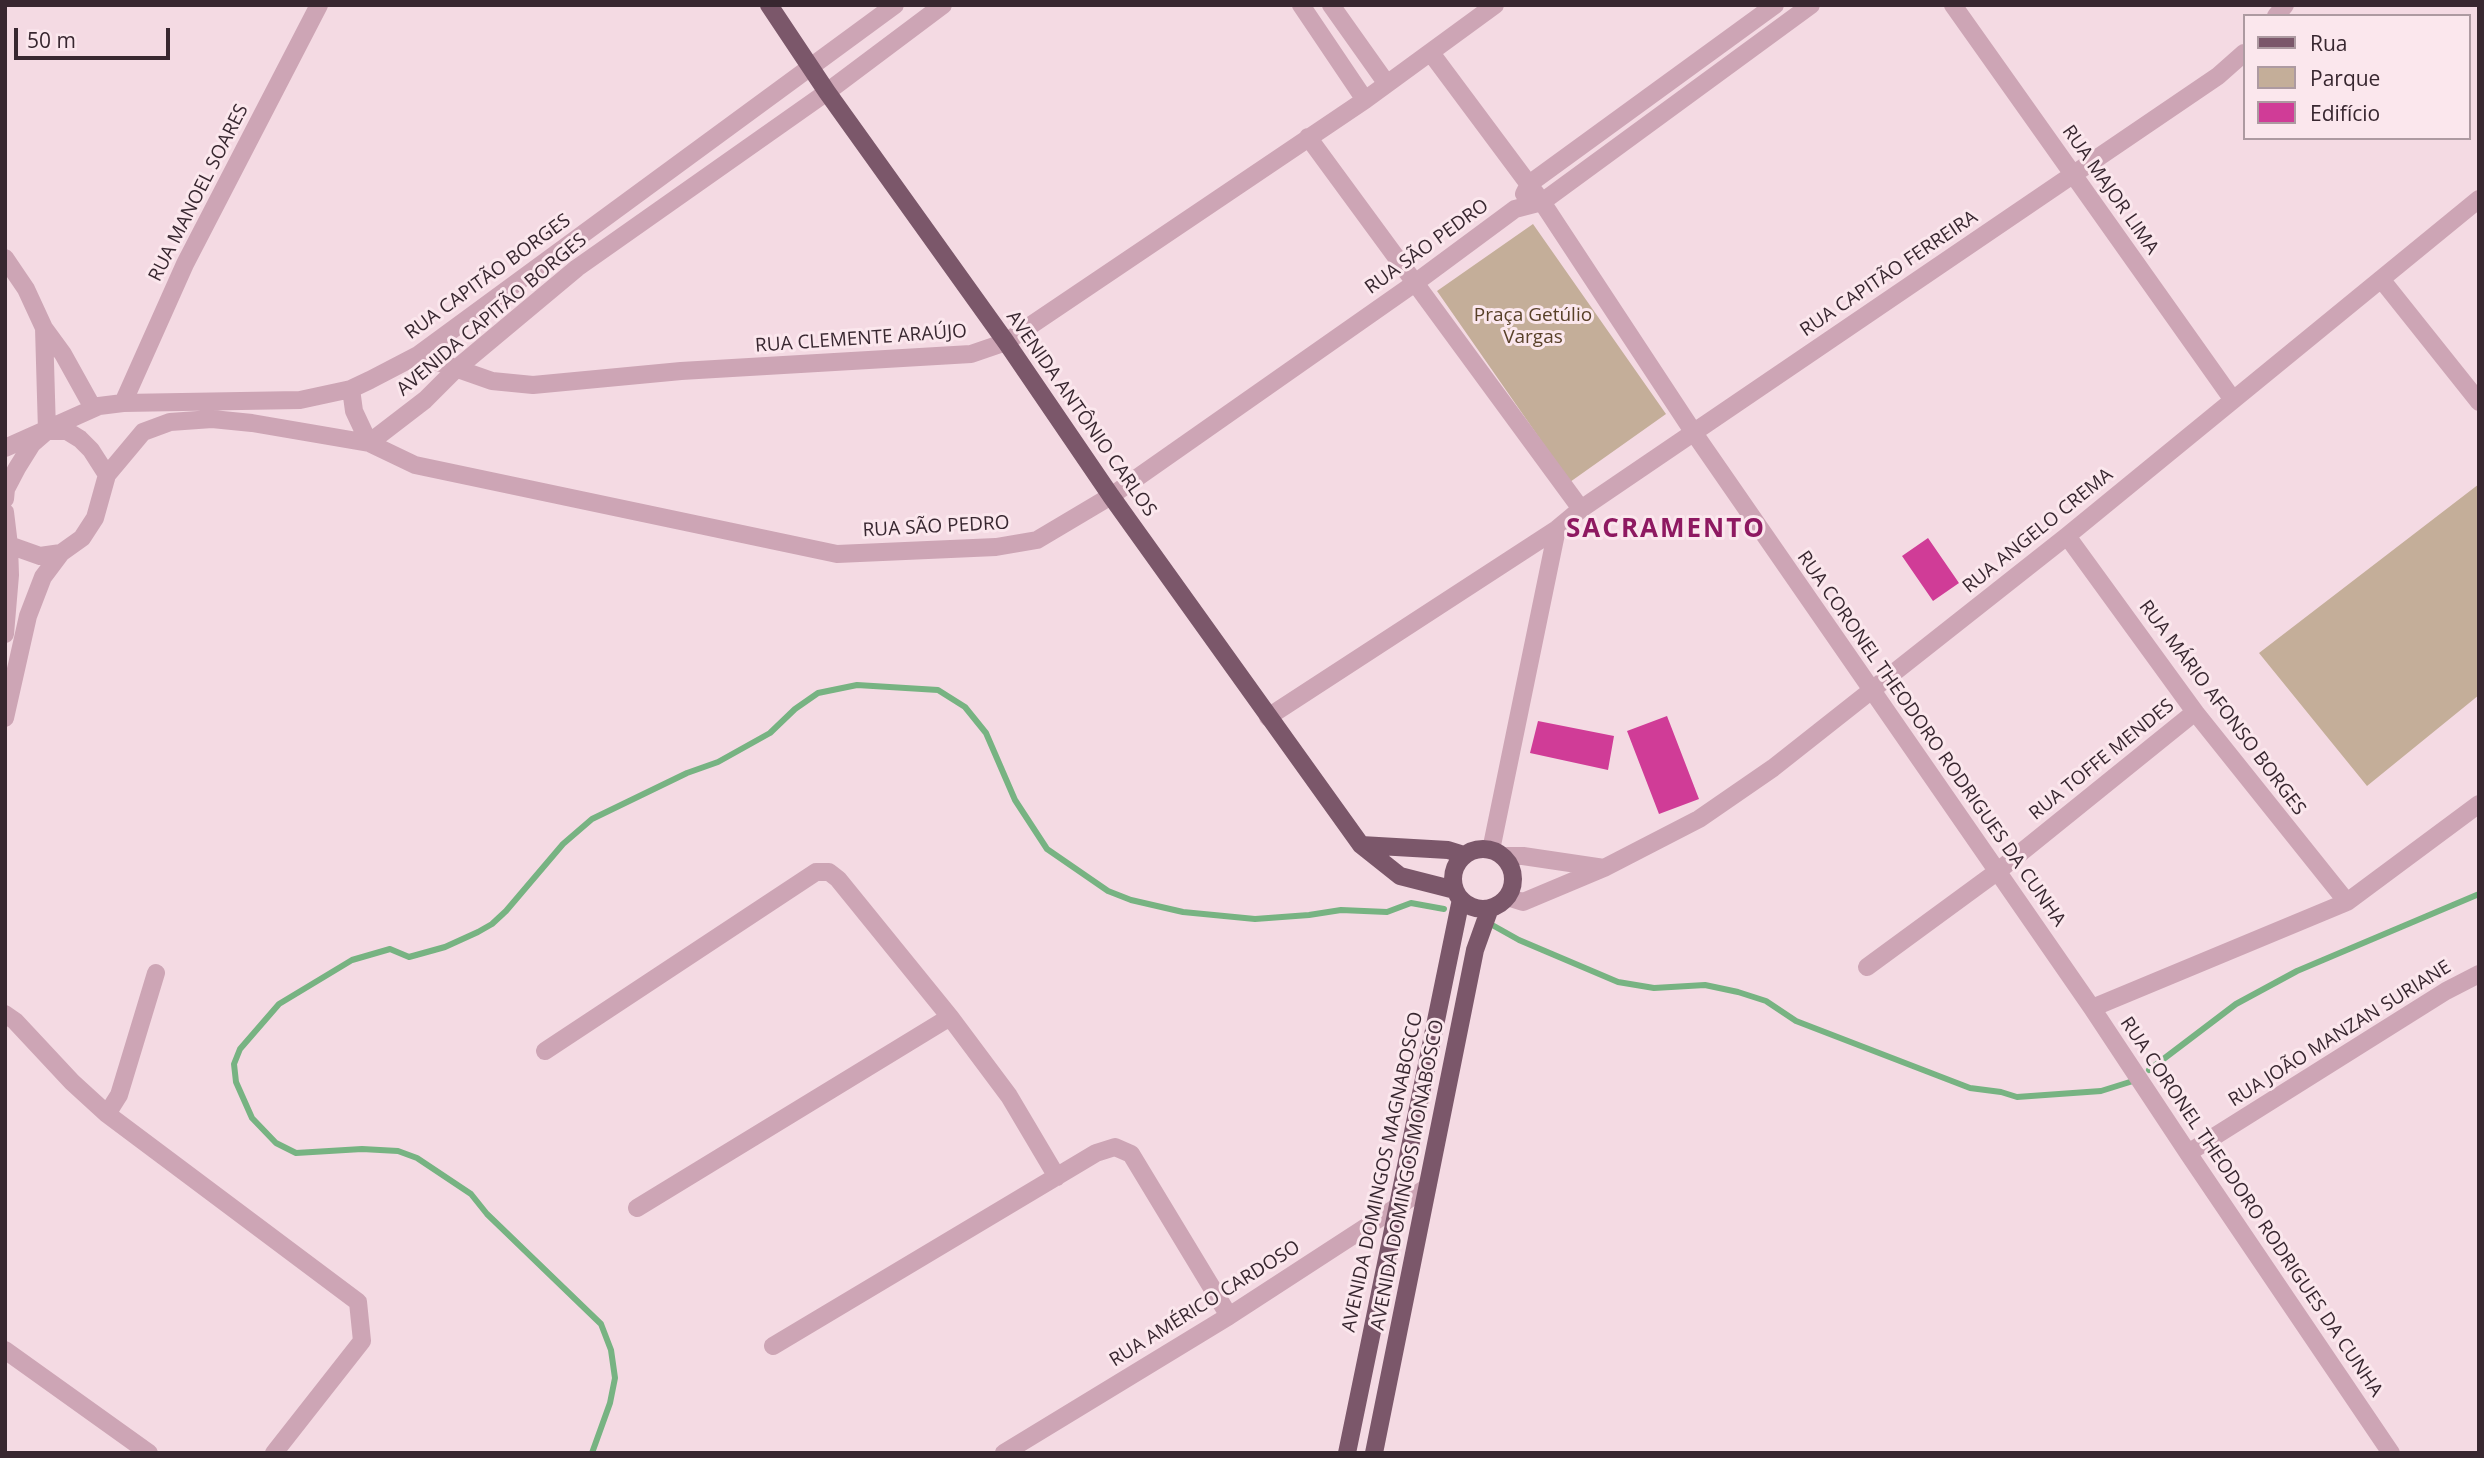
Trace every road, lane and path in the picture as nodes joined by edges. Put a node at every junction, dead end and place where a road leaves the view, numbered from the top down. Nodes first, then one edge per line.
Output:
1 (319, 5) edge
2 (769, 5) edge
3 (895, 5) edge
4 (943, 5) edge
5 (1301, 5) edge
6 (1331, 5) edge
7 (1495, 5) edge
8 (1775, 5) edge
9 (1811, 5) edge
10 (1953, 5) edge
11 (1431, 53) junction
12 (2242, 55) edge
13 (810, 66) junction
14 (1387, 84) junction
15 (827, 92) junction
16 (1365, 100) junction
17 (1308, 137) junction
18 (2073, 174) junction
19 (1529, 184) junction
20 (2479, 199) edge
21 (1542, 202) junction
22 (1515, 209) junction
23 (5, 258) edge
24 (2381, 279) junction
25 (1415, 283) junction
26 (44, 328) junction
27 (1006, 342) junction
28 (418, 355) junction
29 (456, 369) junction
30 (351, 389) junction
31 (2233, 400) junction
32 (2479, 402) edge
33 (123, 403) junction
34 (93, 408) junction
35 (47, 431) junction
36 (1694, 433) junction
37 (369, 443) junction
38 (5, 448) edge
39 (107, 475) junction
40 (1111, 496) junction
41 (5, 499) edge
42 (1581, 509) junction
43 (5, 512) edge
44 (1557, 529) junction
45 (2067, 536) junction
46 (7, 544) edge
47 (61, 553) junction
48 (5, 634) edge
49 (1871, 691) junction
50 (2194, 712) junction
51 (1268, 717) junction
52 (5, 718) edge
53 (2479, 804) edge
54 (1361, 845) junction
55 (1497, 853) junction
56 (1464, 855) junction
57 (1604, 868) junction
58 (1998, 871) junction
59 (1458, 895) junction
60 (1507, 897) junction
61 (2347, 902) junction
62 (1490, 908) junction
63 (1867, 967) dead end
64 (156, 973) dead end
65 (2479, 974) edge
66 (2092, 1008) junction
67 (5, 1014) edge
68 (950, 1017) junction
69 (545, 1051) dead end
70 (107, 1114) junction
71 (2188, 1153) junction
72 (1056, 1177) junction
73 (1426, 1188) junction
74 (1398, 1207) junction
75 (637, 1208) dead end
76 (1228, 1316) junction
77 (773, 1346) dead end
78 (5, 1350) edge
79 (149, 1453) edge
80 (274, 1453) edge
81 (1004, 1453) edge
82 (1346, 1453) edge
83 (1374, 1453) edge
84 (2391, 1453) edge

1 - 33 street, RUA MANOEL SOARES
2 - 13 main road, AVENIDA ANTÔNIO CARLOS
3 - 13 street, RUA CAPITÃO BORGES
4 - 15 street, AVENIDA CAPITÃO BORGES
5 - 16 street
6 - 14 street
7 - 11 street, RUA CLEMENTE ARAÚJO
8 - 19 street
9 - 21 street
10 - 18 street, RUA MAJOR LIMA
11 - 14 street, RUA CLEMENTE ARAÚJO
11 - 19 street, RUA CORONEL THEODORO RODRIGUES DA CUNHA
12 - 18 street, RUA CAPITÃO FERREIRA
13 - 15 main road, AVENIDA ANTÔNIO CARLOS
13 - 28 street, RUA CAPITÃO BORGES
14 - 16 street, RUA CLEMENTE ARAÚJO
15 - 27 main road, AVENIDA ANTÔNIO CARLOS
15 - 29 street, AVENIDA CAPITÃO BORGES
16 - 17 street, RUA CLEMENTE ARAÚJO
17 - 25 street
17 - 27 street, RUA CLEMENTE ARAÚJO
18 - 31 street, RUA MAJOR LIMA
18 - 36 street, RUA CAPITÃO FERREIRA
19 - 21 street, RUA CORONEL THEODORO RODRIGUES DA CUNHA
19 - 22 street, RUA SÃO PEDRO
20 - 24 street, RUA ANGELO CREMA
21 - 22 street, RUA SÃO PEDRO
21 - 36 street, RUA CORONEL THEODORO RODRIGUES DA CUNHA
22 - 25 street, RUA SÃO PEDRO
23 - 26 street
24 - 31 street, RUA ANGELO CREMA
24 - 32 street
25 - 40 street, RUA SÃO PEDRO
25 - 42 street
26 - 34 street
26 - 35 street
27 - 29 street, RUA CLEMENTE ARAÚJO
27 - 40 main road, AVENIDA ANTÔNIO CARLOS
28 - 29 street, RUA CLEMENTE ARAÚJO
28 - 30 street, RUA CAPITÃO BORGES
29 - 37 street, AVENIDA CAPITÃO BORGES
30 - 33 street, RUA CAPITÃO BORGES
30 - 37 street
31 - 45 street, RUA ANGELO CREMA
33 - 34 street, RUA CAPITÃO BORGES
34 - 35 street, RUA CAPITÃO BORGES
35 - 38 street, RUA CAPITÃO BORGES
35 - 39 street
35 - 41 street
36 - 42 street, RUA CAPITÃO FERREIRA
36 - 49 street, RUA CORONEL THEODORO RODRIGUES DA CUNHA
37 - 39 street
37 - 40 street, RUA SÃO PEDRO
39 - 47 street
40 - 51 main road, AVENIDA ANTÔNIO CARLOS
42 - 44 street, RUA CAPITÃO FERREIRA
43 - 46 street
44 - 51 street, RUA CAPITÃO FERREIRA
44 - 55 street
45 - 49 street, RUA ANGELO CREMA
45 - 50 street, RUA MÁRIO AFONSO BORGES
46 - 47 street
46 - 48 street
47 - 52 street
49 - 57 street, RUA ANGELO CREMA
49 - 58 street, RUA CORONEL THEODORO RODRIGUES DA CUNHA
50 - 58 street, RUA TOFFE MENDES
50 - 61 street, RUA MÁRIO AFONSO BORGES
51 - 54 main road, AVENIDA ANTÔNIO CARLOS
53 - 61 street
54 - 56 main road
54 - 59 main road, AVENIDA ANTÔNIO CARLOS
55 - 56 main road
55 - 57 street
55 - 60 main road
56 - 59 main road
57 - 60 street, RUA ANGELO CREMA
58 - 63 street, RUA TOFFE MENDES
58 - 66 street, RUA CORONEL THEODORO RODRIGUES DA CUNHA
59 - 62 main road
59 - 74 main road, AVENIDA DOMINGOS MAGNABOSCO
60 - 62 main road
61 - 66 street
62 - 73 main road, AVENIDA DOMINGOS MONABOSCO
64 - 70 street
65 - 71 street, RUA JOÃO MANZAN SURIANE
66 - 71 street, RUA CORONEL THEODORO RODRIGUES DA CUNHA
67 - 70 street
68 - 69 street
68 - 72 street
68 - 75 street
70 - 80 street
71 - 84 street, RUA CORONEL THEODORO RODRIGUES DA CUNHA
72 - 76 street
72 - 77 street
73 - 74 street, RUA AMÉRICO CARDOSO
73 - 83 main road, AVENIDA DOMINGOS MONABOSCO
74 - 76 street, RUA AMÉRICO CARDOSO
74 - 82 main road, AVENIDA DOMINGOS MAGNABOSCO
76 - 81 street, RUA AMÉRICO CARDOSO
78 - 79 street

